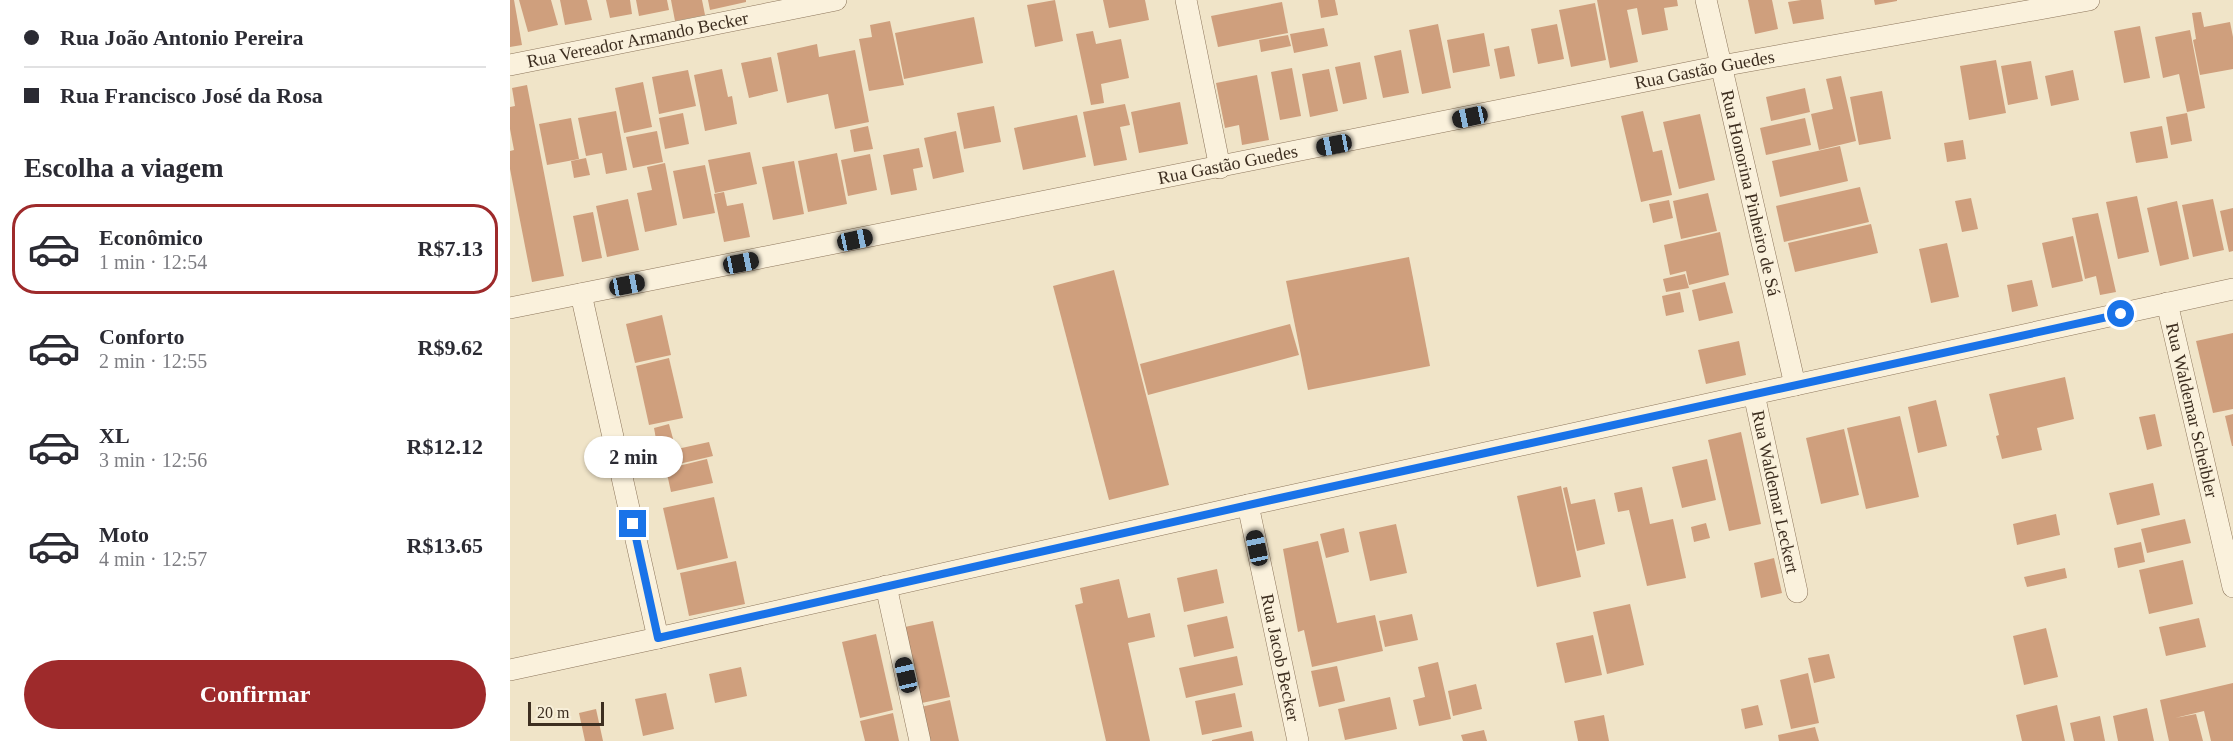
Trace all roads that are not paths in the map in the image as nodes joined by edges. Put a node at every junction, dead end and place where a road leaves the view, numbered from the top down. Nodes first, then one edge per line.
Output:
1 (836, 0) edge
2 (1186, 0) edge
3 (1706, 0) edge
4 (2089, 0) edge
5 (510, 65) edge
6 (1721, 66) junction
7 (1220, 168) junction
8 (2233, 289) edge
9 (581, 294) junction
10 (2167, 303) junction
11 (510, 308) edge
12 (1795, 385) junction
13 (1754, 394) junction
14 (1248, 505) junction
15 (886, 586) junction
16 (2233, 587) edge
17 (1797, 592) dead end
18 (658, 638) junction
19 (510, 670) edge
20 (920, 741) edge
21 (1298, 741) edge

1 - 5 street, Rua Vereador Armando Becker
2 - 7 street
3 - 6 street, Rua Honorina Pinheiro de Sá
4 - 6 street, Rua Gastão Guedes
6 - 7 street, Rua Gastão Guedes
6 - 12 street, Rua Honorina Pinheiro de Sá
7 - 9 street, Rua Gastão Guedes
8 - 10 street
9 - 11 street, Rua Gastão Guedes
9 - 18 street
10 - 12 street
10 - 16 street, Rua Waldemar Scheibler
12 - 13 street
13 - 14 street
13 - 17 street, Rua Waldemar Leckert
14 - 15 street
14 - 21 street, Rua Jacob Becker
15 - 18 street
15 - 20 street
18 - 19 street

